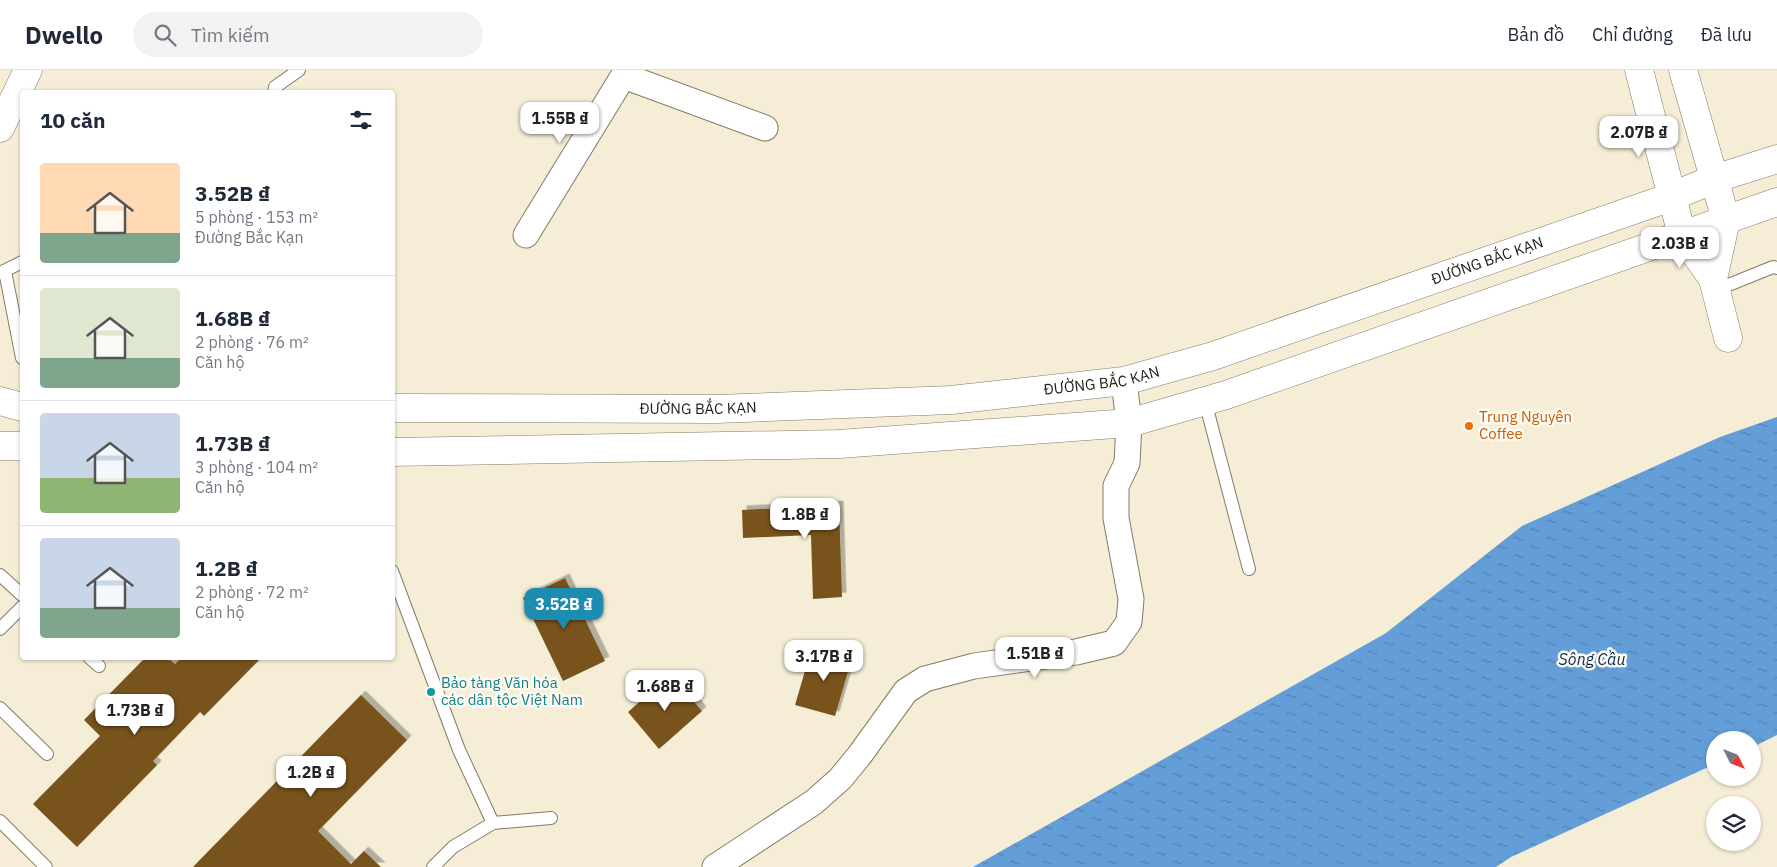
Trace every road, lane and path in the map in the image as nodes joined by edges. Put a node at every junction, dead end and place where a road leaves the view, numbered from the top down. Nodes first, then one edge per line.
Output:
1 (28, 70) edge
2 (299, 70) edge
3 (1639, 70) edge
4 (1683, 70) edge
5 (626, 73) edge
6 (274, 90) edge
7 (0, 128) edge
8 (765, 128) dead end
9 (1777, 159) edge
10 (1714, 179) junction
11 (1671, 197) junction
12 (1777, 202) edge
13 (1726, 220) junction
14 (526, 235) dead end
15 (1682, 235) junction
16 (20, 263) edge
17 (1777, 268) edge
18 (3, 272) edge
19 (1715, 284) junction
20 (1728, 338) dead end
21 (20, 349) edge
22 (1124, 381) junction
23 (0, 401) edge
24 (1205, 401) junction
25 (20, 406) edge
26 (395, 408) edge
27 (1129, 423) junction
28 (0, 446) edge
29 (20, 446) edge
30 (395, 452) edge
31 (1249, 569) dead end
32 (0, 575) edge
33 (395, 579) edge
34 (20, 592) edge
35 (20, 608) edge
36 (0, 629) edge
37 (0, 708) edge
38 (47, 754) dead end
39 (551, 818) dead end
40 (0, 821) edge
41 (492, 823) junction
42 (46, 867) edge
43 (433, 867) edge
44 (715, 867) edge

1 - 7 main road
2 - 6 lane
3 - 11 main road
4 - 10 main road
5 - 8 street
5 - 14 street
9 - 10 main road, ĐƯỜNG BẮC KẠN
10 - 11 main road, ĐƯỜNG BẮC KẠN
10 - 13 main road
11 - 15 main road
11 - 22 main road, ĐƯỜNG BẮC KẠN
12 - 13 main road
13 - 15 main road
13 - 19 main road
15 - 19 main road
15 - 24 main road
16 - 18 lane
17 - 19 lane
18 - 21 lane
19 - 20 main road
22 - 26 main road, ĐƯỜNG BẮC KẠN
22 - 27 street
23 - 25 main road
24 - 27 main road
24 - 31 lane
27 - 30 main road
27 - 44 street
28 - 29 main road
32 - 34 lane
33 - 41 lane
35 - 36 lane
37 - 38 lane
39 - 41 lane
40 - 42 lane
41 - 43 lane

